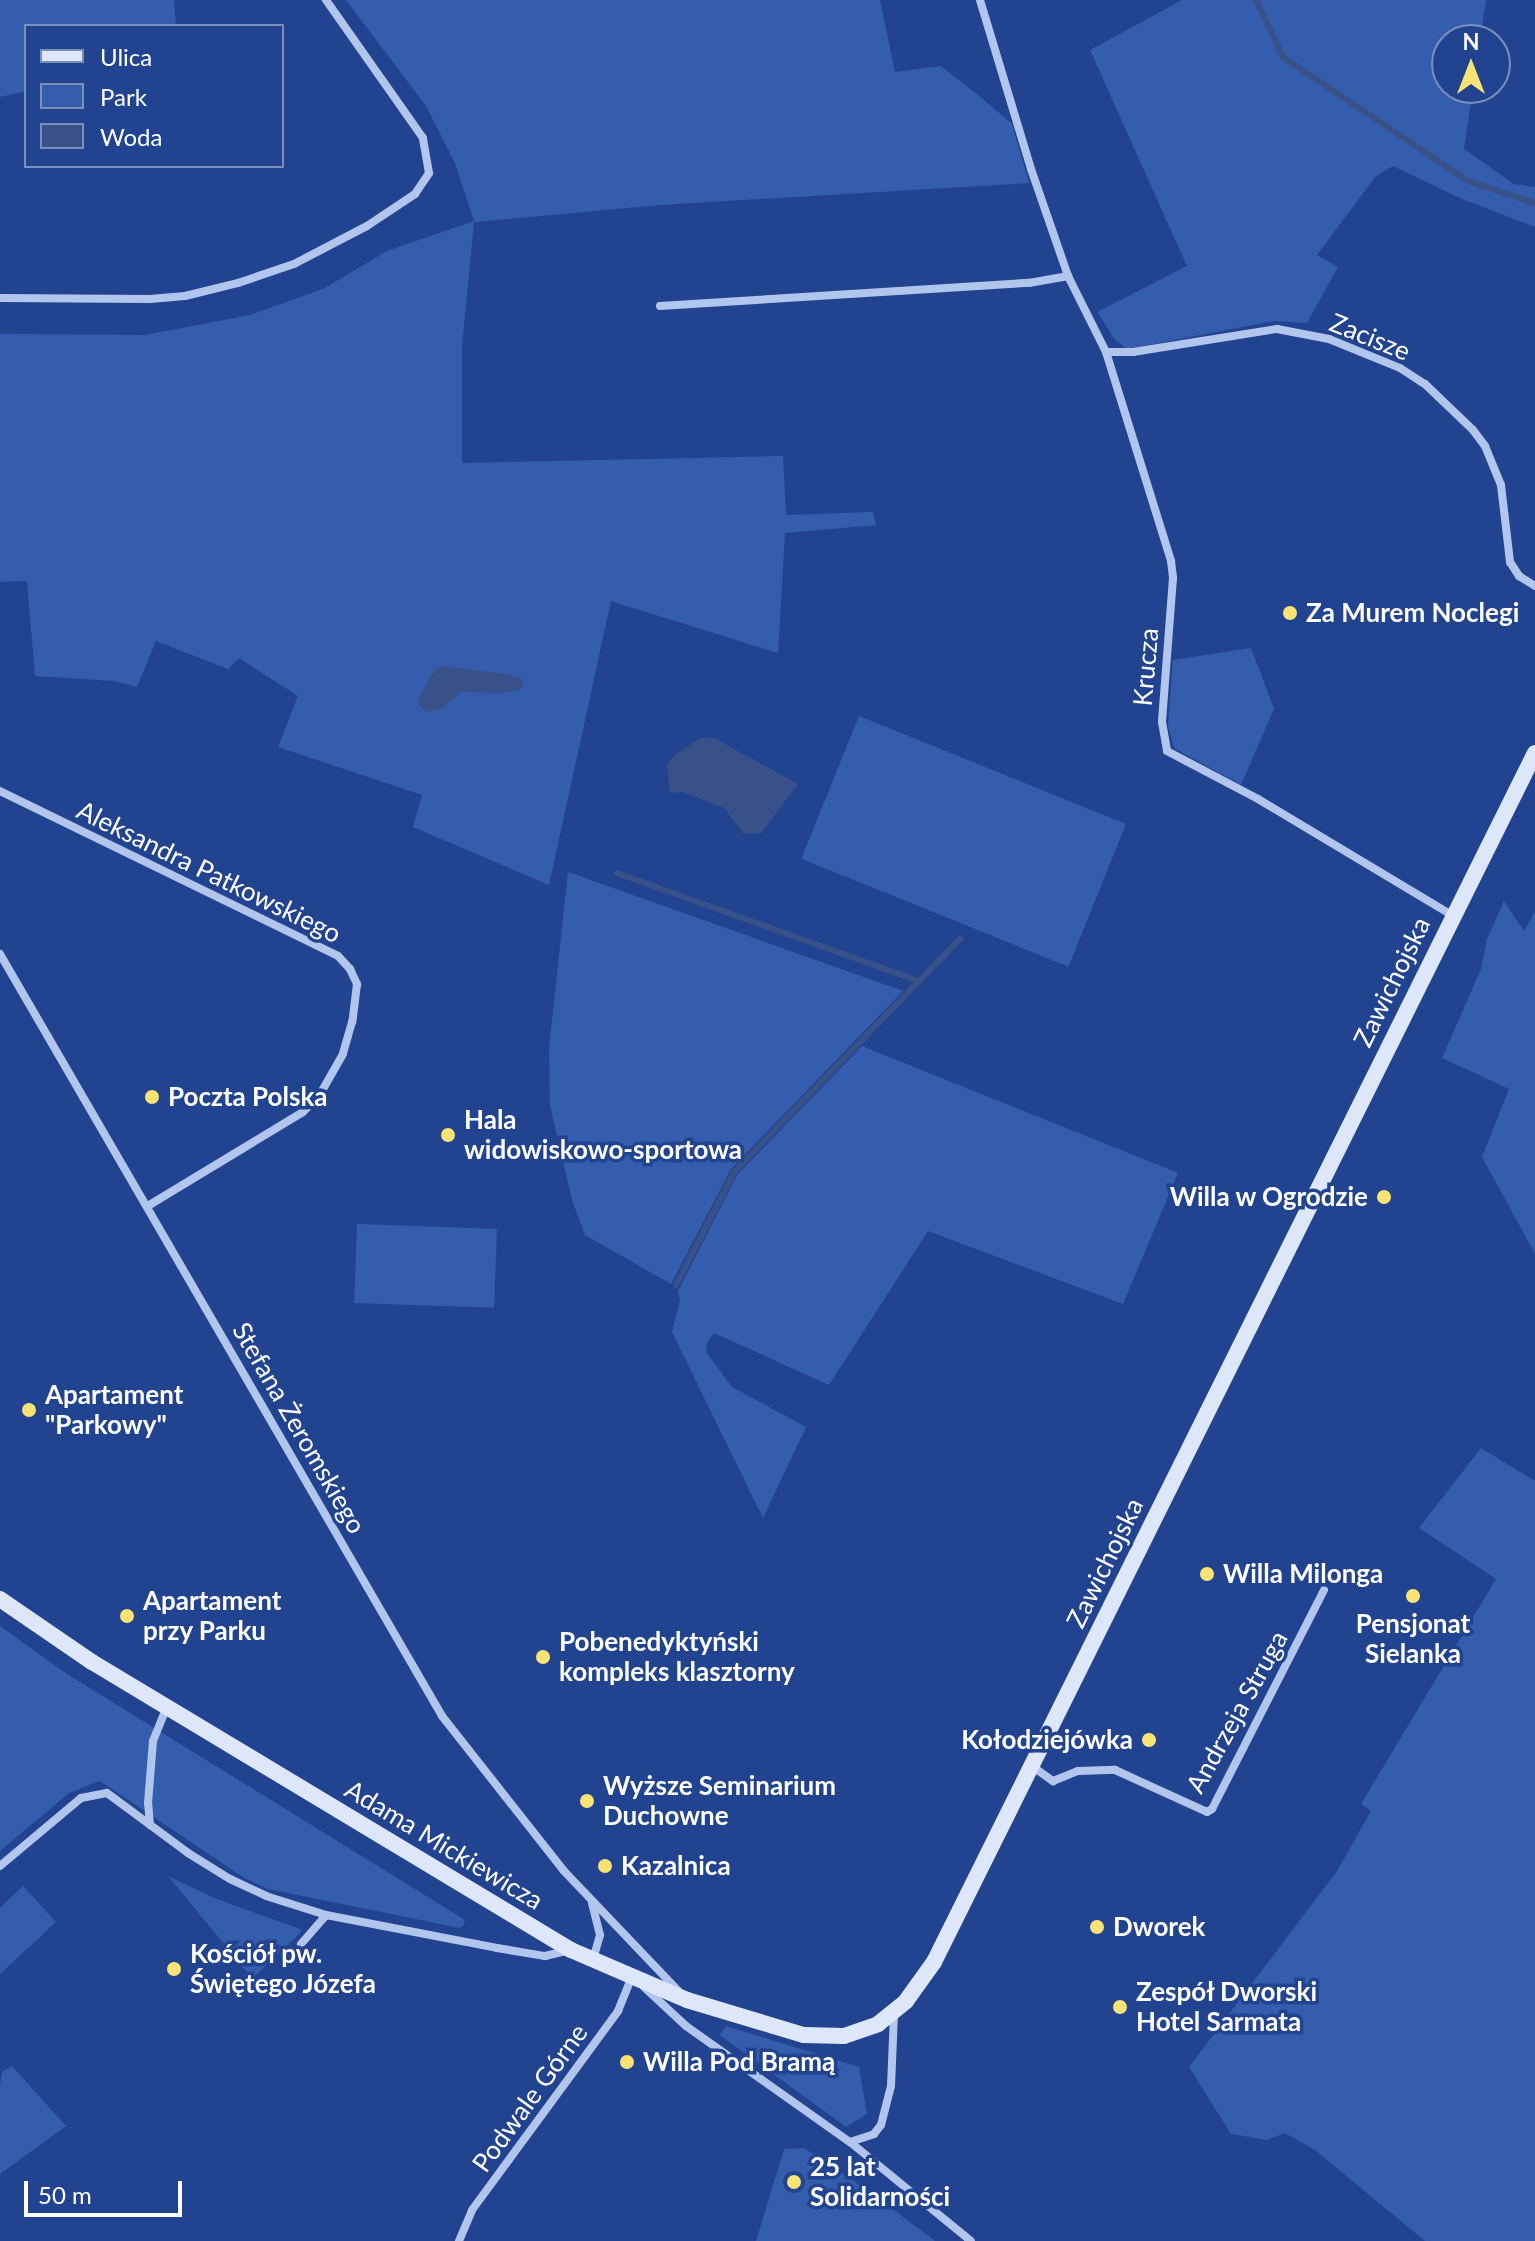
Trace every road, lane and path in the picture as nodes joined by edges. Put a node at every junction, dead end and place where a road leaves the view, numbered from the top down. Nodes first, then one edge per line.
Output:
1 (326, 0) edge
2 (980, 0) edge
3 (1068, 276) junction
4 (0, 298) edge
5 (660, 306) dead end
6 (1106, 352) junction
7 (1535, 586) edge
8 (1535, 753) edge
9 (0, 791) edge
10 (1452, 915) junction
11 (0, 954) edge
12 (148, 1206) junction
13 (1324, 1590) dead end
14 (0, 1599) edge
15 (167, 1707) junction
16 (1031, 1765) junction
17 (150, 1825) junction
18 (0, 1866) edge
19 (592, 1902) junction
20 (326, 1915) junction
21 (301, 1944) dead end
22 (571, 1950) junction
23 (593, 1960) junction
24 (634, 1980) junction
25 (687, 2000) junction
26 (894, 2014) junction
27 (850, 2142) junction
28 (459, 2241) edge
29 (971, 2241) edge

1 - 4 street
2 - 3 street, Krucza
3 - 5 street
3 - 6 street, Krucza
6 - 7 street, Zacisze
6 - 10 street, Krucza
8 - 10 street, Zawichojska
9 - 12 street, Aleksandra Patkowskiego
10 - 16 street, Zawichojska
11 - 12 street, Stefana Żeromskiego
12 - 19 street, Stefana Żeromskiego
13 - 16 street, Andrzeja Struga
14 - 15 street, Adama Mickiewicza
15 - 17 street
15 - 22 street, Adama Mickiewicza
16 - 26 street, Zawichojska
17 - 18 street
17 - 20 street
19 - 23 street, Stefana Żeromskiego
19 - 25 street, Stefana Żeromskiego
20 - 21 street
20 - 22 street
22 - 23 street, Adama Mickiewicza
23 - 24 street, Adama Mickiewicza
24 - 25 street, Adama Mickiewicza
24 - 27 street
24 - 28 street, Podwale Górne
25 - 26 street, Adama Mickiewicza
26 - 27 street
27 - 29 street

